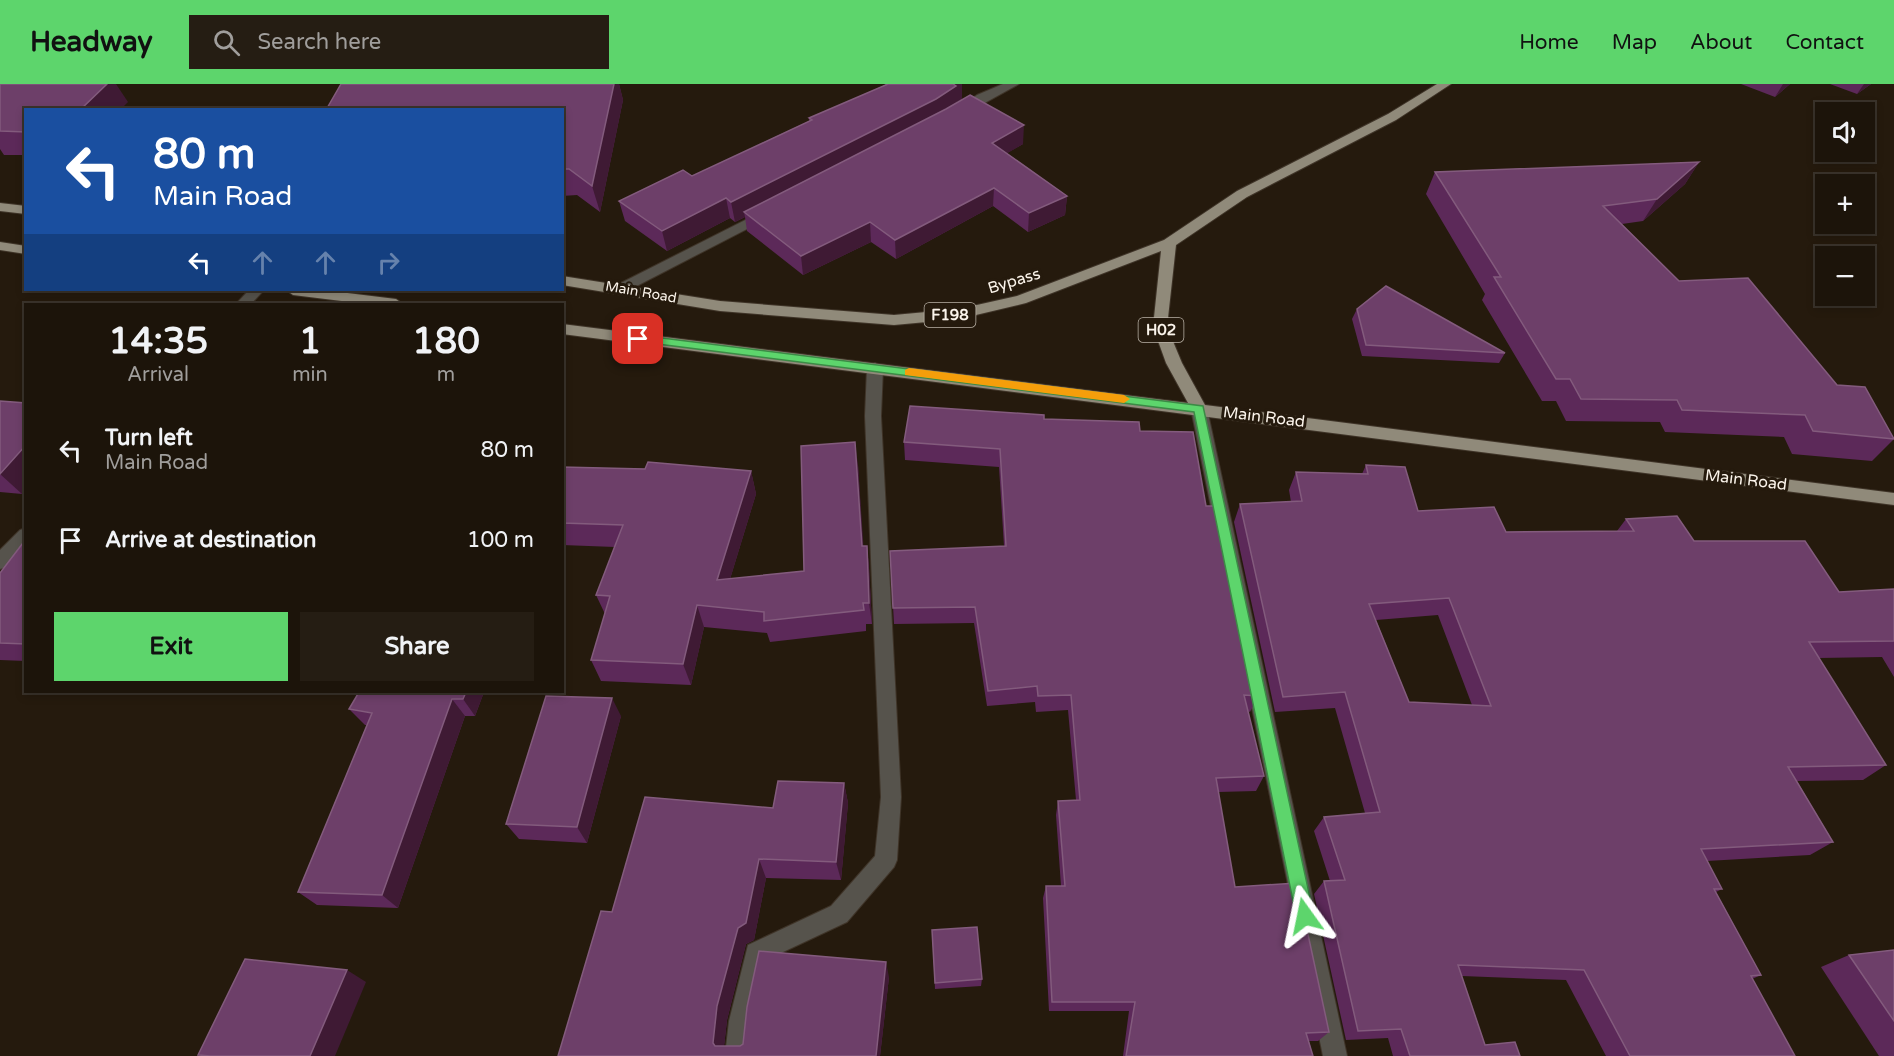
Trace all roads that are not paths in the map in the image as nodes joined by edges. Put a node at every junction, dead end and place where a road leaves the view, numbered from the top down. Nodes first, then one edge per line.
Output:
1 (1013, 84) edge
2 (1445, 84) edge
3 (951, 118) edge
4 (782, 206) edge
5 (0, 207) edge
6 (24, 210) edge
7 (1169, 243) junction
8 (0, 246) edge
9 (24, 250) edge
10 (564, 280) edge
11 (622, 288) junction
12 (256, 291) edge
13 (300, 291) edge
14 (244, 303) edge
15 (389, 303) edge
16 (720, 306) joint
17 (564, 329) edge
18 (874, 368) junction
19 (1199, 409) junction
20 (1894, 499) edge
21 (24, 537) edge
22 (0, 562) edge
23 (737, 1056) edge
24 (1335, 1056) edge

1 - 3 street
2 - 7 main road, Bypass / F198
4 - 11 street
5 - 6 main road
7 - 16 main road, Bypass / F198
7 - 19 main road, H02
8 - 9 main road
10 - 11 main road, Main Road
11 - 16 main road, Main Road
12 - 14 street
13 - 15 main road
17 - 18 main road, Main Road
18 - 19 main road, Main Road
18 - 23 street
19 - 20 main road, Main Road
19 - 24 street
21 - 22 street

